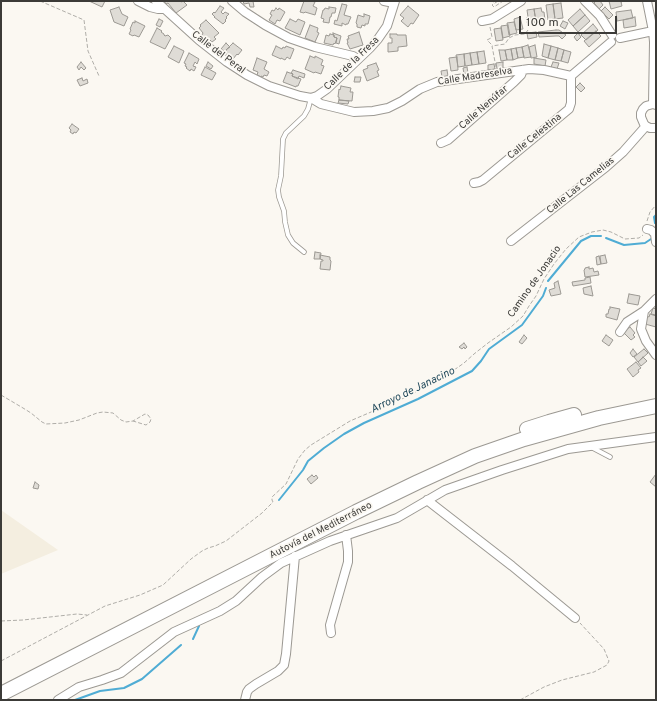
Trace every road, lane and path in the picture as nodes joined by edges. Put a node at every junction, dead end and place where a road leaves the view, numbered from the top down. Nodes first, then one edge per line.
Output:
1 (40, 1) edge
2 (138, 1) edge
3 (156, 1) edge
4 (232, 1) edge
5 (384, 1) edge
6 (492, 1) edge
7 (494, 1) edge
8 (498, 1) edge
9 (502, 1) edge
10 (521, 1) edge
11 (585, 1) edge
12 (647, 1) edge
13 (395, 2) edge
14 (163, 9) junction
15 (485, 21) joint
16 (528, 30) dead end
17 (653, 31) junction
18 (614, 38) junction
19 (492, 46) junction
20 (358, 59) junction
21 (523, 70) junction
22 (497, 74) junction
23 (99, 76) dead end
24 (571, 76) junction
25 (311, 98) junction
26 (654, 104) edge
27 (646, 126) junction
28 (656, 128) edge
29 (441, 143) dead end
30 (474, 183) dead end
31 (656, 205) edge
32 (647, 229) junction
33 (511, 241) dead end
34 (656, 242) edge
35 (304, 252) dead end
36 (656, 299) edge
37 (644, 311) junction
38 (620, 332) dead end
39 (656, 355) edge
40 (1, 395) edge
41 (656, 397) edge
42 (656, 406) edge
43 (133, 421) junction
44 (656, 437) edge
45 (590, 446) junction
46 (610, 458) dead end
47 (427, 500) junction
48 (346, 535) junction
49 (295, 556) junction
50 (88, 615) junction
51 (575, 618) joint
52 (1, 621) edge
53 (331, 633) dead end
54 (1, 661) edge
55 (1, 684) edge
56 (1, 694) edge
57 (58, 700) edge
58 (245, 700) edge
59 (520, 700) edge

1 - 23 path
2 - 14 street
3 - 14 street, Calle del Peral
4 - 20 street
5 - 13 street
6 - 7 path
8 - 9 path
10 - 15 street
11 - 18 street
12 - 17 street
13 - 20 street, Calle de la Fresa
14 - 25 street, Calle del Peral
15 - 19 path
16 - 19 path
17 - 18 street
17 - 26 street
18 - 24 street
19 - 22 path
20 - 25 street, Calle de la Fresa
21 - 22 street, Calle Madreselva
21 - 24 street, Calle Madreselva
21 - 29 street, Calle Nenúfar
22 - 25 street, Calle Madreselva
24 - 30 street, Calle Celestina
25 - 35 lane
26 - 27 street
27 - 28 street
27 - 33 street, Calle Las Camelias
31 - 32 path
32 - 34 street
32 - 50 path, Camino de Jonacio
36 - 37 street
37 - 38 street
37 - 39 street
40 - 43 path
41 - 55 highway, Autovía del Mediterráneo
42 - 56 highway, Autovía del Mediterráneo
43 - 43 path
44 - 45 street
45 - 46 lane
45 - 47 street
47 - 48 street
47 - 51 street
48 - 49 street
48 - 53 street
49 - 57 street
49 - 58 street
50 - 52 path
50 - 54 path
51 - 59 path

